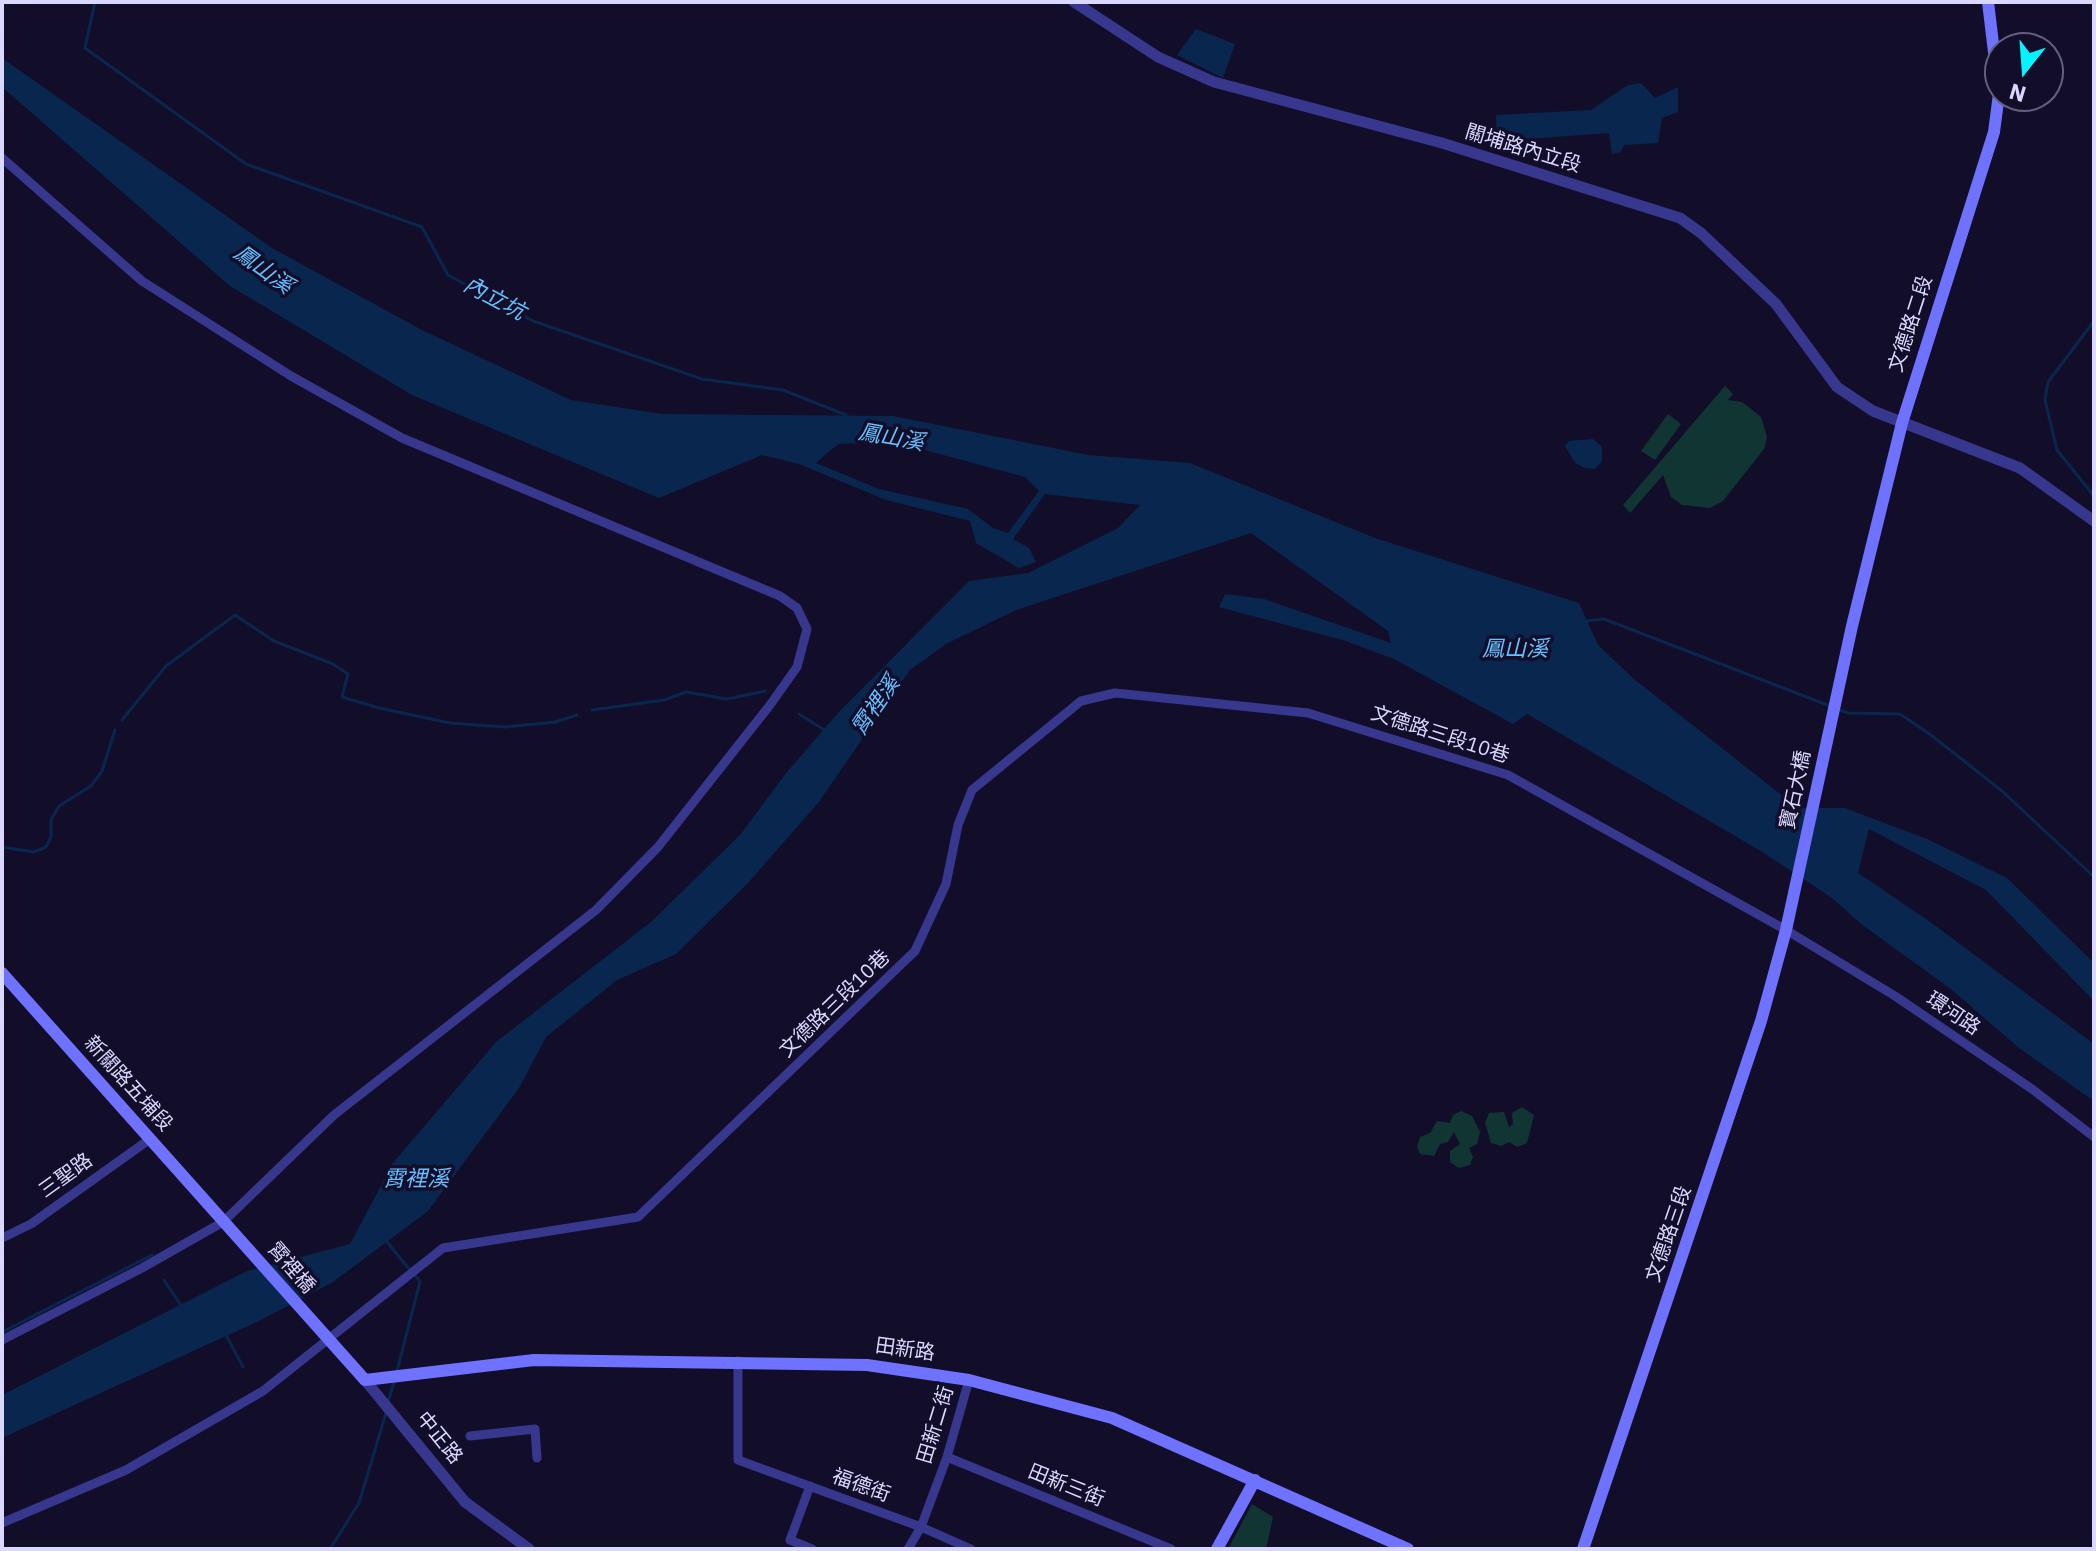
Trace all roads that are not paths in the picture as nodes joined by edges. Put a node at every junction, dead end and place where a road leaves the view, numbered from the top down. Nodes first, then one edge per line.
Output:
1 (1074, 2) edge
2 (1988, 2) edge
3 (2, 158) edge
4 (1902, 423) junction
5 (2094, 521) edge
6 (1845, 659) joint
7 (1786, 930) junction
8 (2, 973) edge
9 (2094, 1137) edge
10 (150, 1139) junction
11 (223, 1222) junction
12 (2, 1238) edge
13 (2, 1340) edge
14 (328, 1341) junction
15 (738, 1361) junction
16 (365, 1380) junction
17 (969, 1380) junction
18 (470, 1436) dead end
19 (947, 1457) junction
20 (537, 1458) dead end
21 (1255, 1480) junction
22 (810, 1486) junction
23 (2, 1523) edge
24 (921, 1527) junction
25 (529, 1549) edge
26 (812, 1549) edge
27 (908, 1549) edge
28 (971, 1549) edge
29 (1171, 1549) edge
30 (1217, 1549) edge
31 (1408, 1549) edge
32 (1583, 1549) edge

1 - 4 street, 關埔路內立段
2 - 4 main road, 文德路二段
3 - 11 street
4 - 5 street, 關埔路內立段
4 - 6 main road, 文德路二段
6 - 7 main road, 寶石大橋
7 - 9 street, 環河路
7 - 14 street, 文德路三段10巷
7 - 32 main road, 文德路三段
8 - 10 main road, 新關路五埔段
10 - 11 main road, 新關路五埔段
10 - 12 street, 三聖路
11 - 13 street
11 - 14 main road, 霄裡橋
14 - 16 main road, 中正路
14 - 23 street, 文德路三段10巷
15 - 16 main road, 田新路
15 - 17 main road, 田新路
15 - 22 street, 福德街
16 - 25 street, 中正路
17 - 19 street, 田新二街
17 - 21 main road, 田新路
18 - 20 street
19 - 24 street, 田新二街
19 - 29 street, 田新三街
21 - 30 main road
21 - 31 main road, 田新路
22 - 24 street, 福德街
22 - 26 street
24 - 27 street, 田新二街
24 - 28 street, 福德街

